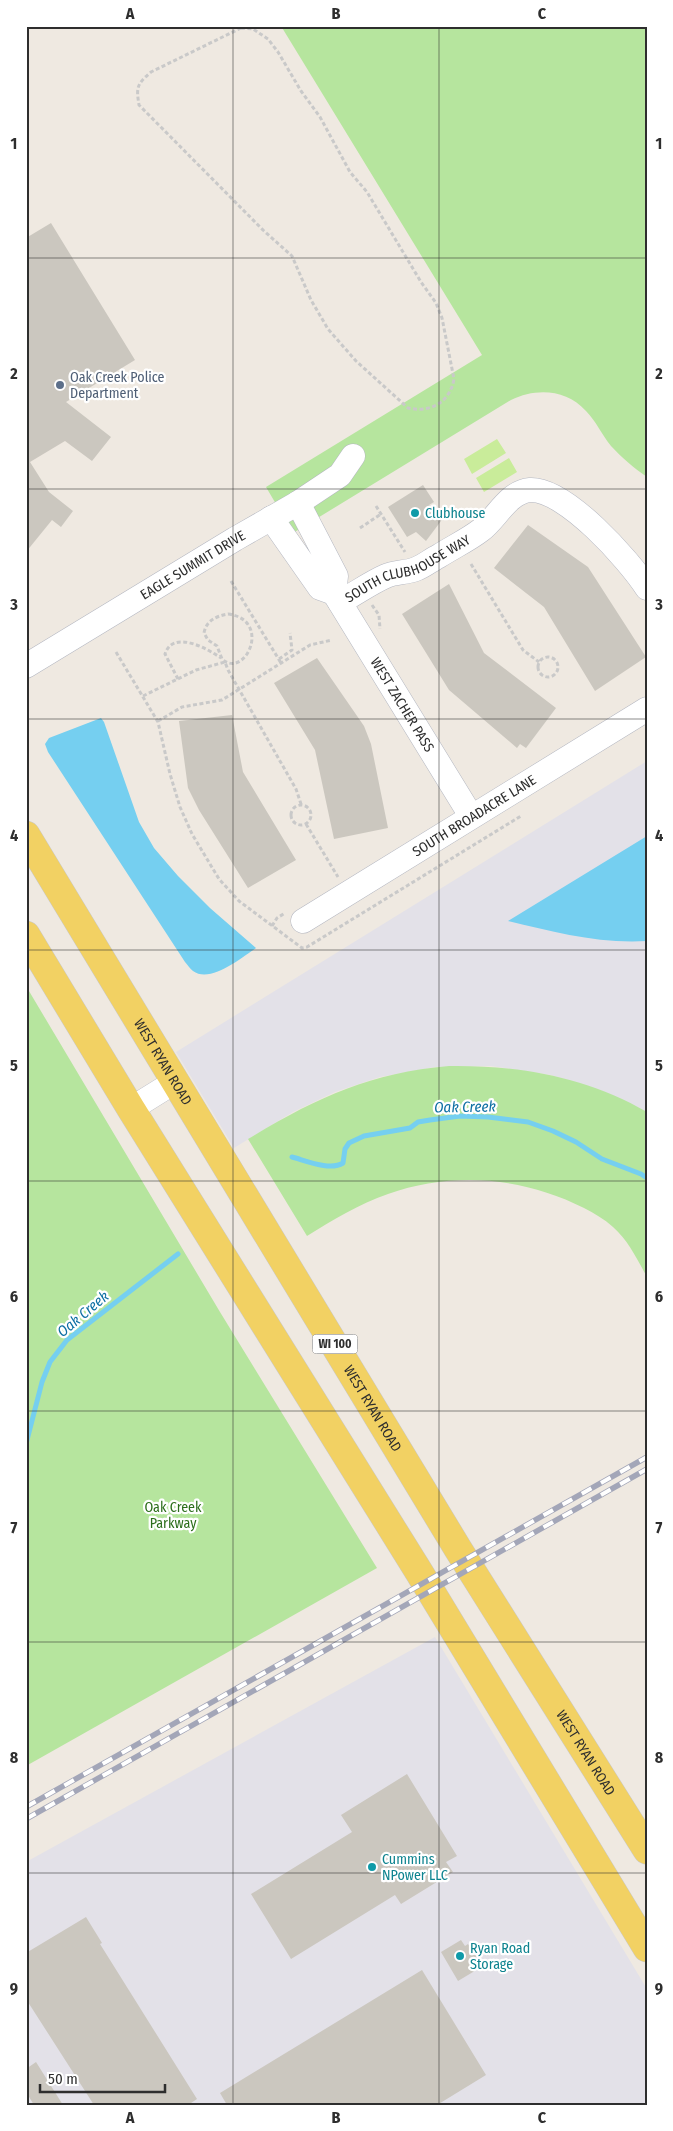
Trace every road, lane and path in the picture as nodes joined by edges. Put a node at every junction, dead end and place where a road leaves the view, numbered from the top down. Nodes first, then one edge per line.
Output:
1 (437, 405) joint
2 (353, 456) dead end
3 (298, 502) junction
4 (376, 506) dead end
5 (381, 514) junction
6 (271, 518) junction
7 (360, 528) dead end
8 (406, 554) dead end
9 (472, 564) dead end
10 (231, 581) dead end
11 (647, 588) edge
12 (337, 598) junction
13 (255, 621) junction
14 (248, 625) junction
15 (290, 633) dead end
16 (332, 640) dead end
17 (210, 641) junction
18 (207, 648) junction
19 (116, 652) dead end
20 (286, 654) junction
21 (279, 659) junction
22 (289, 659) junction
23 (223, 660) junction
24 (539, 662) junction
25 (281, 663) junction
26 (26, 666) edge
27 (178, 679) junction
28 (239, 690) junction
29 (143, 696) junction
30 (647, 709) edge
31 (158, 722) junction
32 (301, 804) junction
33 (471, 816) junction
34 (521, 816) dead end
35 (306, 824) junction
36 (26, 835) edge
37 (340, 879) dead end
38 (294, 917) joint
39 (272, 926) junction
40 (26, 935) edge
41 (176, 1081) junction
42 (132, 1109) junction
43 (647, 1850) edge
44 (647, 1948) edge

1 - 1 path
2 - 3 street, EAGLE SUMMIT DRIVE
3 - 6 street, EAGLE SUMMIT DRIVE
3 - 12 street, WEST ZACHER PASS
4 - 5 path
5 - 7 path
5 - 8 path
6 - 12 street, WEST ZACHER PASS
6 - 26 street, EAGLE SUMMIT DRIVE
9 - 24 path
10 - 13 path
11 - 12 street, SOUTH CLUBHOUSE WAY
12 - 33 street, WEST ZACHER PASS
13 - 14 path
13 - 21 path
14 - 17 path
14 - 23 path
15 - 20 path
16 - 22 path
17 - 18 path
17 - 23 path
18 - 23 path
18 - 27 path
19 - 29 path
20 - 21 path
20 - 22 path
21 - 25 path
22 - 25 path
23 - 27 path
23 - 28 path
24 - 24 path
25 - 28 path
27 - 29 path
28 - 31 path
28 - 32 path
29 - 31 path
30 - 33 street, SOUTH BROADACRE LANE
31 - 39 path
32 - 35 path
32 - 35 path
33 - 38 street, SOUTH BROADACRE LANE
34 - 39 path
35 - 37 path
36 - 41 main road, WEST RYAN ROAD / WI 100
38 - 39 path
40 - 42 main road
41 - 42 street
41 - 43 main road, WEST RYAN ROAD / WI 100
42 - 44 main road

